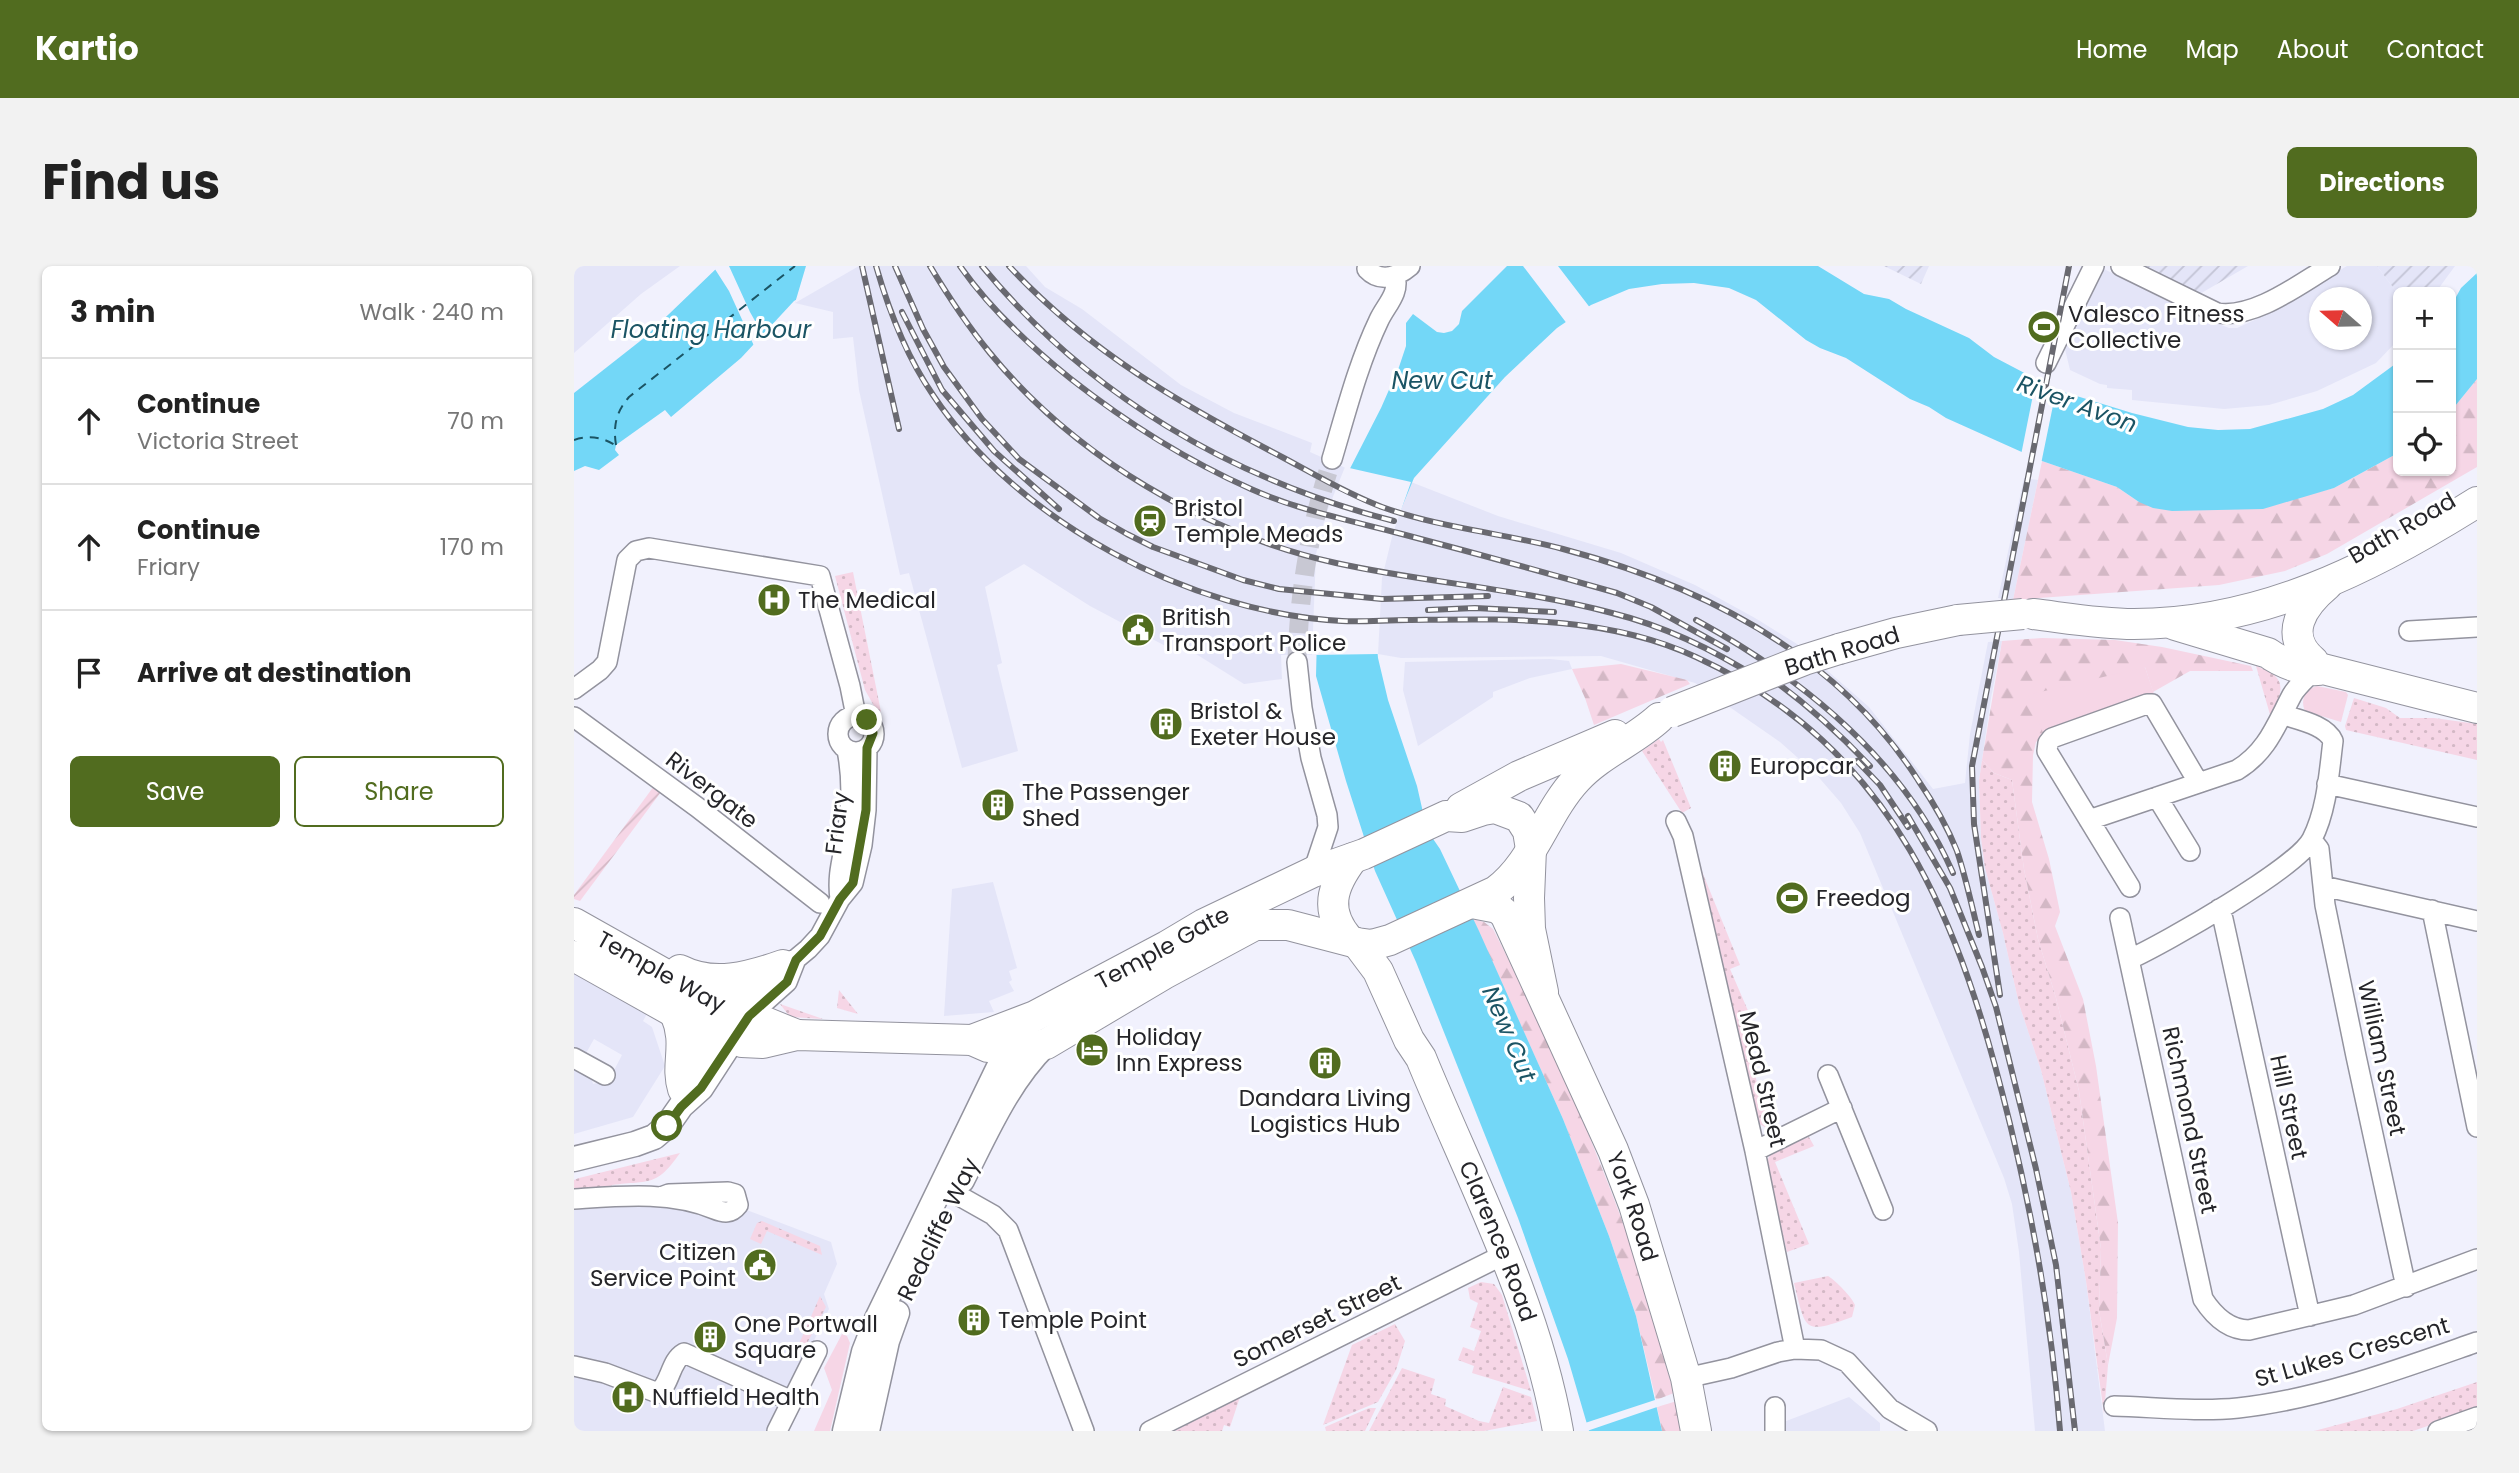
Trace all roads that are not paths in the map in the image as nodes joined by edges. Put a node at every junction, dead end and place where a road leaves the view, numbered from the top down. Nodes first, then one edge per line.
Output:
1 (2094, 266) edge
2 (2121, 266) edge
3 (2330, 266) edge
4 (1367, 269) dead end
5 (1402, 271) edge
6 (2046, 363) dead end
7 (1332, 459) tunnel mouth
8 (2477, 483) edge
9 (2477, 502) edge
10 (2327, 584) junction
11 (2128, 618) junction
12 (2166, 623) junction
13 (2477, 627) edge
14 (2409, 631) dead end
15 (2292, 661) junction
16 (1297, 662) tunnel mouth
17 (574, 689) edge
18 (2293, 693) junction
19 (2477, 708) edge
20 (1665, 715) junction
21 (2284, 715) junction
22 (574, 716) edge
23 (856, 716) junction
24 (867, 748) junction
25 (847, 750) junction
26 (2198, 782) junction
27 (2327, 784) junction
28 (2157, 797) junction
29 (1453, 816) junction
30 (2477, 817) edge
31 (2089, 820) junction
32 (1676, 821) dead end
33 (2312, 840) junction
34 (1531, 849) junction
35 (2190, 851) dead end
36 (1358, 856) junction
37 (1313, 872) junction
38 (1511, 880) junction
39 (2323, 886) junction
40 (2130, 887) dead end
41 (840, 899) junction
42 (1479, 902) junction
43 (820, 903) dead end
44 (2219, 909) junction
45 (2432, 910) junction
46 (2120, 918) dead end
47 (2477, 921) edge
48 (574, 923) edge
49 (1353, 942) junction
50 (1400, 942) junction
51 (574, 956) edge
52 (2130, 959) junction
53 (790, 962) junction
54 (643, 963) junction
55 (1542, 992) junction
56 (675, 1013) junction
57 (1035, 1016) junction
58 (730, 1023) junction
59 (972, 1040) junction
60 (1046, 1044) junction
61 (1010, 1050) junction
62 (574, 1058) edge
63 (1422, 1058) junction
64 (605, 1075) dead end
65 (1828, 1075) dead end
66 (682, 1098) junction
67 (1842, 1108) junction
68 (2477, 1128) edge
69 (1755, 1151) junction
70 (574, 1159) edge
71 (954, 1193) junction
72 (660, 1197) dead end
73 (574, 1199) edge
74 (1883, 1210) dead end
75 (1505, 1254) junction
76 (2477, 1259) edge
77 (2406, 1287) junction
78 (2310, 1316) junction
79 (2477, 1342) edge
80 (1795, 1349) junction
81 (817, 1351) dead end
82 (574, 1366) edge
83 (1686, 1378) junction
84 (792, 1401) junction
85 (2114, 1406) dead end
86 (1775, 1407) dead end
87 (2477, 1417) edge
88 (777, 1431) edge
89 (845, 1431) edge
90 (867, 1431) edge
91 (1084, 1431) edge
92 (1150, 1431) edge
93 (1558, 1431) edge
94 (1696, 1431) edge
95 (1775, 1431) edge
96 (1927, 1431) edge
97 (2438, 1431) edge

1 - 6 street
2 - 3 street
4 - 5 street
5 - 7 street
8 - 11 highway, Bath Road
9 - 10 highway, Bath Road
10 - 12 highway, Bath Road
10 - 15 highway
11 - 12 highway, Bath Road
11 - 15 highway
11 - 20 highway, Bath Road, bridge
12 - 15 highway
13 - 14 street
15 - 18 street
15 - 18 street
15 - 19 highway
16 - 37 street
17 - 23 street, Friary
18 - 21 street
20 - 29 highway, Bath Road
20 - 34 highway, Bath Road
21 - 26 street
21 - 27 street
22 - 43 street, Rivergate
23 - 24 street, Friary
23 - 25 street, Friary
24 - 25 street
24 - 41 street, Friary
25 - 41 street, Friary
26 - 28 street
26 - 31 street
27 - 30 street
27 - 33 street
28 - 31 street
28 - 35 street
29 - 34 highway
29 - 36 highway, Bath Road
29 - 38 highway
31 - 40 street
32 - 69 street, Mead Street
33 - 39 street, William Street
33 - 44 street
34 - 38 highway, Bath Road
34 - 55 highway, York Road
36 - 37 highway, Temple Gate
36 - 49 highway, Clarence Road
37 - 57 highway, Temple Gate
38 - 42 highway
39 - 45 street
39 - 77 street, William Street
41 - 53 street, Friary
42 - 50 highway
42 - 55 highway, York Road
44 - 52 street
44 - 78 street, Hill Street
45 - 47 street
45 - 68 street
46 - 52 street, Richmond Street
48 - 54 highway, Temple Way
49 - 50 highway
49 - 60 highway
49 - 63 highway, Clarence Road
50 - 63 highway, Clarence Road
51 - 56 highway, Temple Way
52 - 78 street, Richmond Street
53 - 54 highway
53 - 58 street, Friary
54 - 58 highway, Temple Way
55 - 83 highway, York Road
56 - 58 highway, Temple Way
56 - 66 highway
57 - 59 highway, Temple Gate
57 - 61 main road, Redcliffe Way
58 - 59 highway, Temple Gate
58 - 66 main road
59 - 61 highway, Temple Gate
60 - 61 highway, Temple Gate
60 - 71 main road, Redcliffe Way
61 - 89 main road, Redcliffe Way
62 - 64 street
63 - 75 highway, Clarence Road
65 - 67 street
66 - 70 main road
67 - 69 street
67 - 74 street
69 - 80 street, Mead Street
71 - 90 main road, Redcliffe Way
71 - 91 street
72 - 73 street
75 - 92 street, Somerset Street
75 - 93 highway, Clarence Road
76 - 77 street
77 - 78 street
79 - 85 street, St Lukes Crescent
80 - 83 street
80 - 96 street
81 - 84 street
82 - 84 street
83 - 94 highway, York Road
84 - 88 street
86 - 95 street
87 - 97 street

